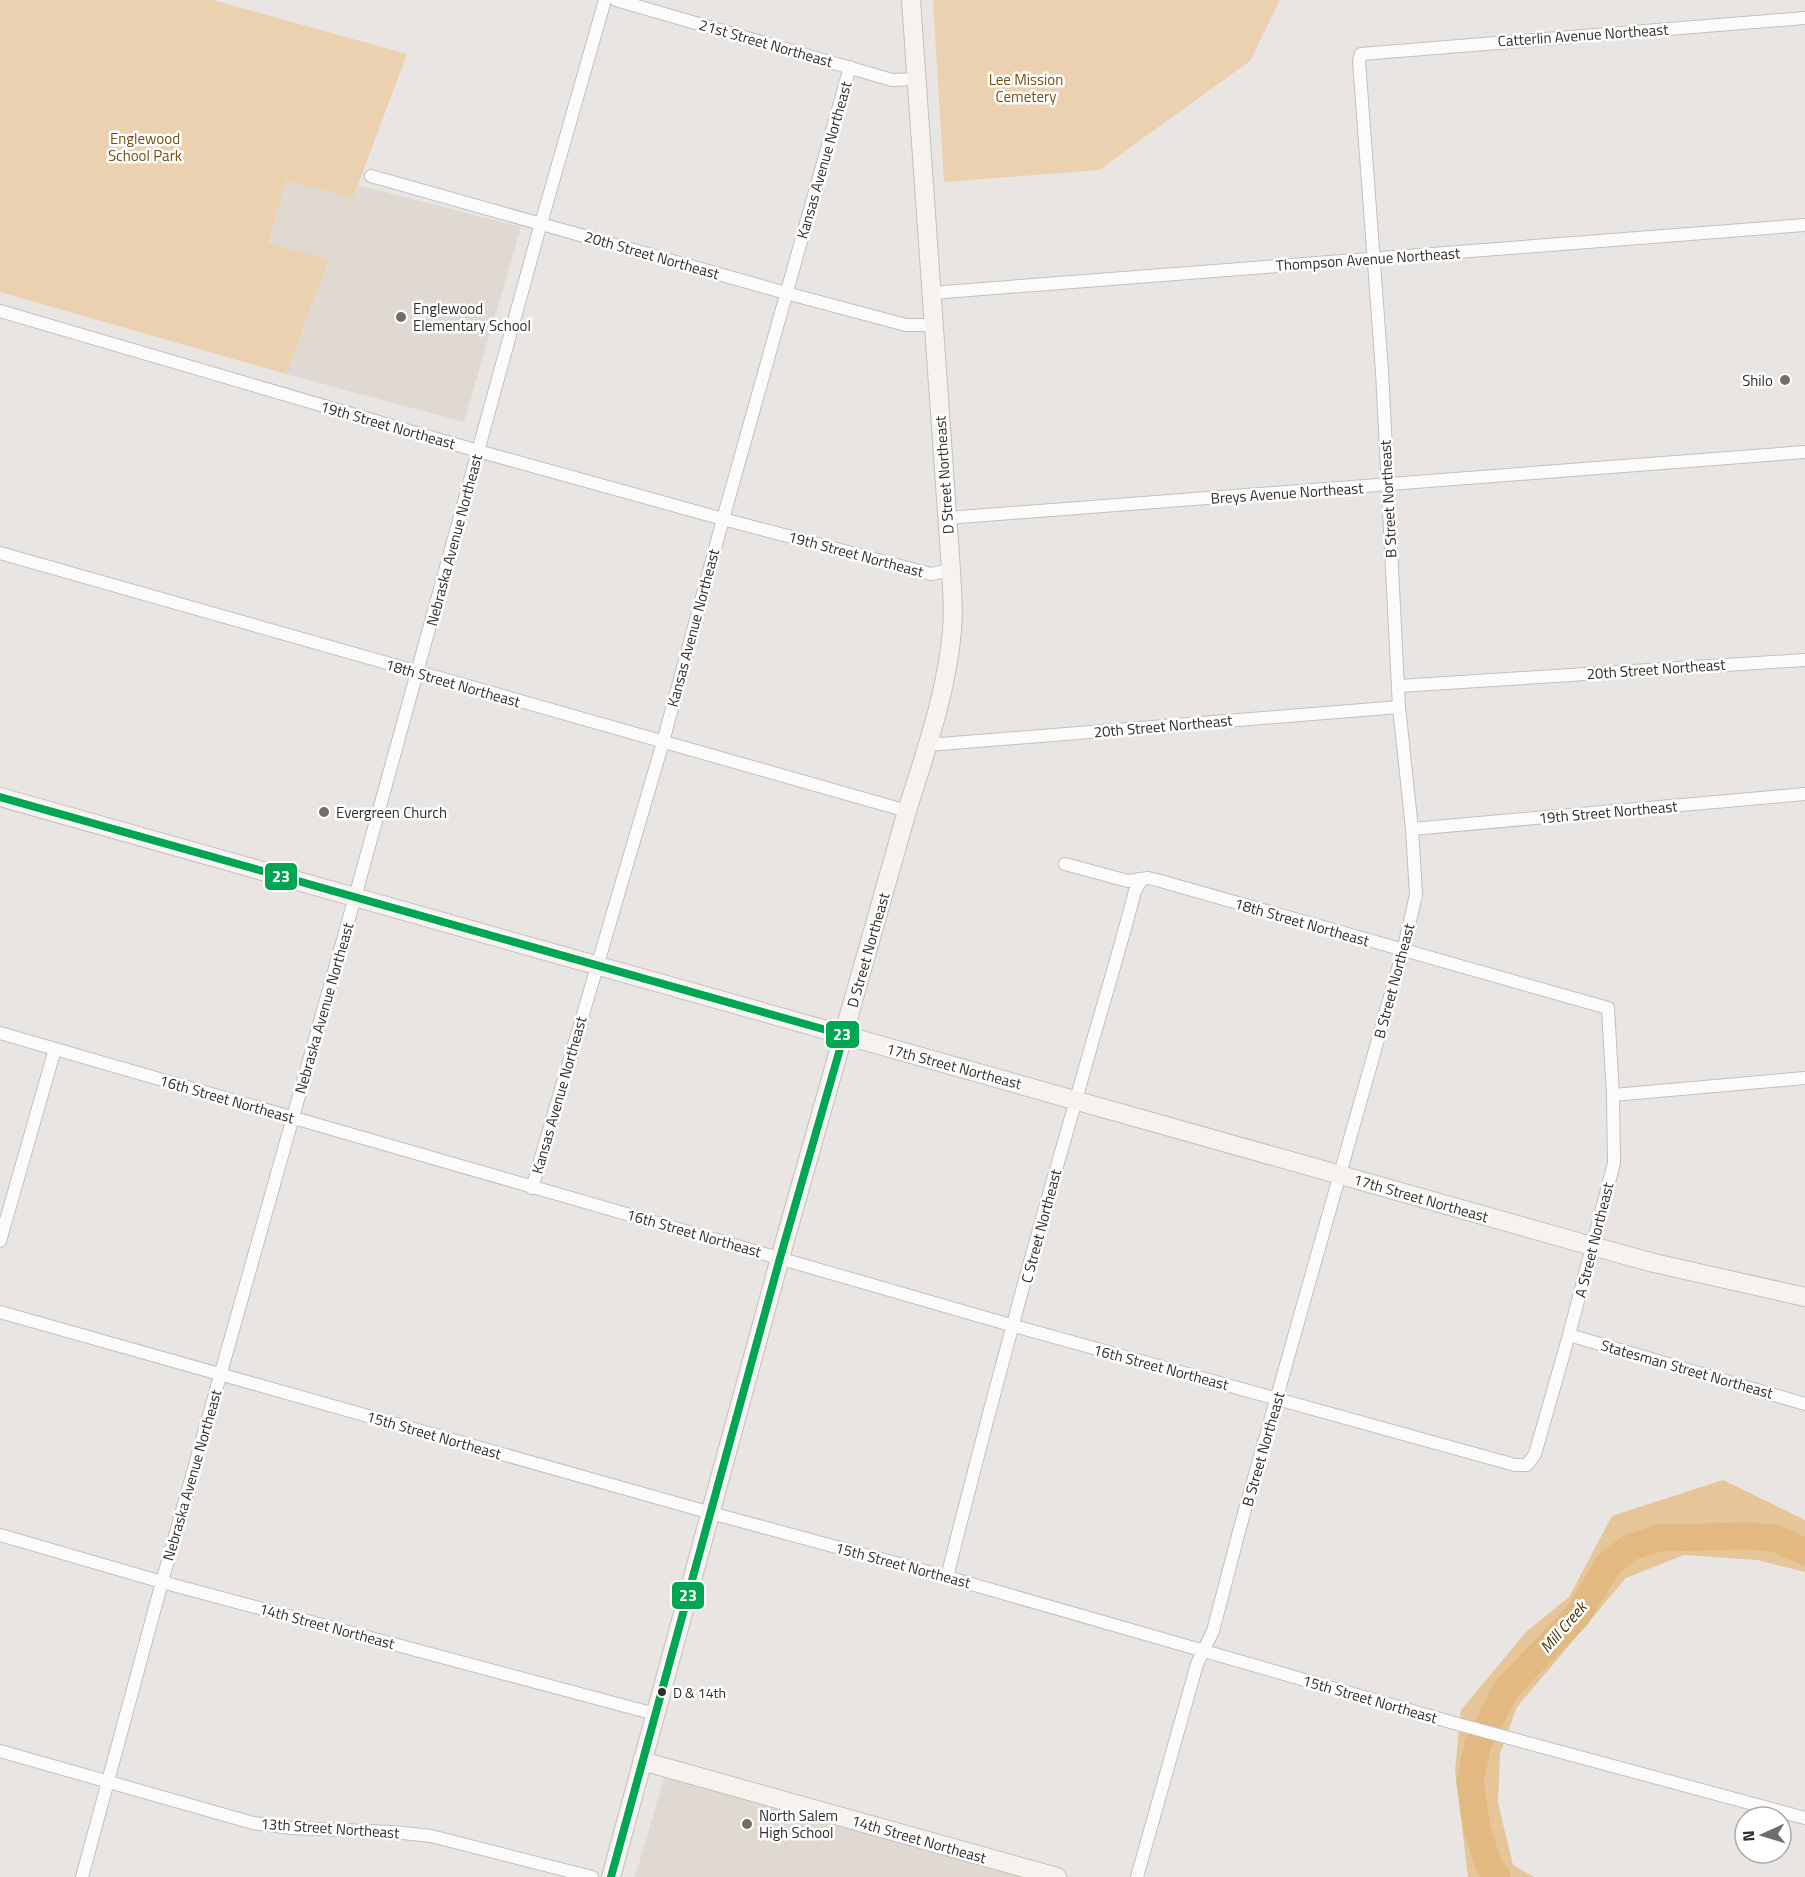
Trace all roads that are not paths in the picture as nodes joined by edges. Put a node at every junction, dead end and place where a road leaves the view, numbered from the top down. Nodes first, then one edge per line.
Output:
1 (605, 0) edge
2 (616, 0) edge
3 (911, 0) edge
4 (1805, 18) edge
5 (1361, 54) joint
6 (850, 67) junction
7 (917, 79) junction
8 (372, 176) dead end
9 (542, 224) junction
10 (1805, 225) edge
11 (1374, 259) junction
12 (786, 293) junction
13 (931, 293) junction
14 (1, 316) edge
15 (933, 325) junction
16 (478, 451) junction
17 (1805, 452) edge
18 (1387, 485) junction
19 (947, 518) junction
20 (723, 519) junction
21 (0, 553) edge
22 (951, 570) junction
23 (1805, 660) edge
24 (418, 672) junction
25 (1399, 686) junction
26 (1399, 707) junction
27 (663, 742) junction
28 (928, 745) junction
29 (1805, 794) edge
30 (0, 797) edge
31 (907, 811) junction
32 (1412, 829) junction
33 (1065, 864) dead end
34 (1142, 879) junction
35 (355, 897) junction
36 (1403, 951) junction
37 (597, 967) junction
38 (1608, 1008) joint
39 (0, 1033) edge
40 (844, 1035) junction
41 (55, 1049) junction
42 (1805, 1078) edge
43 (1613, 1095) junction
44 (1076, 1100) junction
45 (292, 1118) junction
46 (1341, 1175) junction
47 (532, 1188) junction
48 (0, 1241) edge
49 (1592, 1246) junction
50 (780, 1258) junction
51 (1805, 1297) edge
52 (0, 1312) edge
53 (1014, 1326) junction
54 (1569, 1335) junction
55 (220, 1374) junction
56 (1277, 1398) junction
57 (1805, 1404) edge
58 (1527, 1465) joint
59 (711, 1512) junction
60 (0, 1535) edge
61 (947, 1577) junction
62 (162, 1582) junction
63 (1204, 1652) junction
64 (655, 1714) junction
65 (0, 1751) edge
66 (642, 1761) junction
67 (107, 1782) junction
68 (1805, 1818) edge
69 (82, 1877) edge
70 (592, 1877) edge
71 (611, 1877) edge
72 (1058, 1877) edge
73 (1137, 1877) edge

1 - 9 street, Nebraska Avenue Northeast
2 - 6 street, 21st Street Northeast
3 - 7 street, D Street Northeast
4 - 5 street, Catterlin Avenue Northeast
5 - 11 street, B Street Northeast
6 - 7 street, 21st Street Northeast
6 - 12 street, Kansas Avenue Northeast
7 - 13 street, D Street Northeast
8 - 9 street, 20th Street Northeast
9 - 12 street, 20th Street Northeast
9 - 16 street, Nebraska Avenue Northeast
10 - 11 street, Thompson Avenue Northeast
11 - 13 street, Thompson Avenue Northeast
11 - 18 street, B Street Northeast
12 - 15 street, 20th Street Northeast
12 - 20 street, Kansas Avenue Northeast
13 - 15 street, D Street Northeast
14 - 16 street, 19th Street Northeast
15 - 19 street, D Street Northeast
16 - 20 street, 19th Street Northeast
16 - 24 street, Nebraska Avenue Northeast
17 - 18 street, Breys Avenue Northeast
18 - 19 street, Breys Avenue Northeast
18 - 25 street, B Street Northeast
19 - 22 street, D Street Northeast
20 - 22 street, 19th Street Northeast
20 - 27 street, Kansas Avenue Northeast
21 - 24 street, 18th Street Northeast
22 - 28 street, D Street Northeast
23 - 25 street, 20th Street Northeast
24 - 27 street, 18th Street Northeast
24 - 35 street, Nebraska Avenue Northeast
25 - 26 street, B Street Northeast
26 - 28 street, 20th Street Northeast
26 - 32 street, B Street Northeast
27 - 31 street, 18th Street Northeast
27 - 37 street, Kansas Avenue Northeast
28 - 31 street, D Street Northeast
29 - 32 street, 19th Street Northeast
30 - 35 street, 17th Street Northeast
31 - 40 street, D Street Northeast
32 - 36 street, B Street Northeast
33 - 34 street, 18th Street Northeast
34 - 36 street, 18th Street Northeast
34 - 44 street, C Street Northeast
35 - 37 street, 17th Street Northeast
35 - 45 street, Nebraska Avenue Northeast
36 - 38 street, 18th Street Northeast
36 - 46 street, B Street Northeast
37 - 40 street, 17th Street Northeast
37 - 47 street, Kansas Avenue Northeast
38 - 43 street, A Street Northeast
39 - 41 street, 16th Street Northeast
40 - 44 street, 17th Street Northeast
40 - 50 street, D Street Northeast
41 - 45 street, 16th Street Northeast
41 - 48 street
42 - 43 street
43 - 49 street, A Street Northeast
44 - 46 street, 17th Street Northeast
44 - 53 street, C Street Northeast
45 - 47 street, 16th Street Northeast
45 - 55 street, Nebraska Avenue Northeast
46 - 49 street, 17th Street Northeast
46 - 56 street, B Street Northeast
47 - 50 street, 16th Street Northeast
49 - 51 street, 17th Street Northeast
49 - 54 street, A Street Northeast
50 - 53 street, 16th Street Northeast
50 - 59 street, D Street Northeast
52 - 55 street, 15th Street Northeast
53 - 56 street, 16th Street Northeast
53 - 61 street, C Street Northeast
54 - 57 street, Statesman Street Northeast
54 - 58 street, A Street Northeast
55 - 59 street, 15th Street Northeast
55 - 62 street, Nebraska Avenue Northeast
56 - 58 street, 16th Street Northeast
56 - 63 street, B Street Northeast
59 - 61 street, 15th Street Northeast
59 - 64 street, D Street Northeast
60 - 62 street, 14th Street Northeast
61 - 63 street, 15th Street Northeast
62 - 64 street, 14th Street Northeast
62 - 67 street, Nebraska Avenue Northeast
63 - 68 street, 15th Street Northeast
63 - 73 street, B Street Northeast
64 - 66 street, D Street Northeast
65 - 67 street, 13th Street Northeast
66 - 71 street, D Street Northeast
66 - 72 street, 14th Street Northeast
67 - 69 street, Nebraska Avenue Northeast
67 - 70 street, 13th Street Northeast

